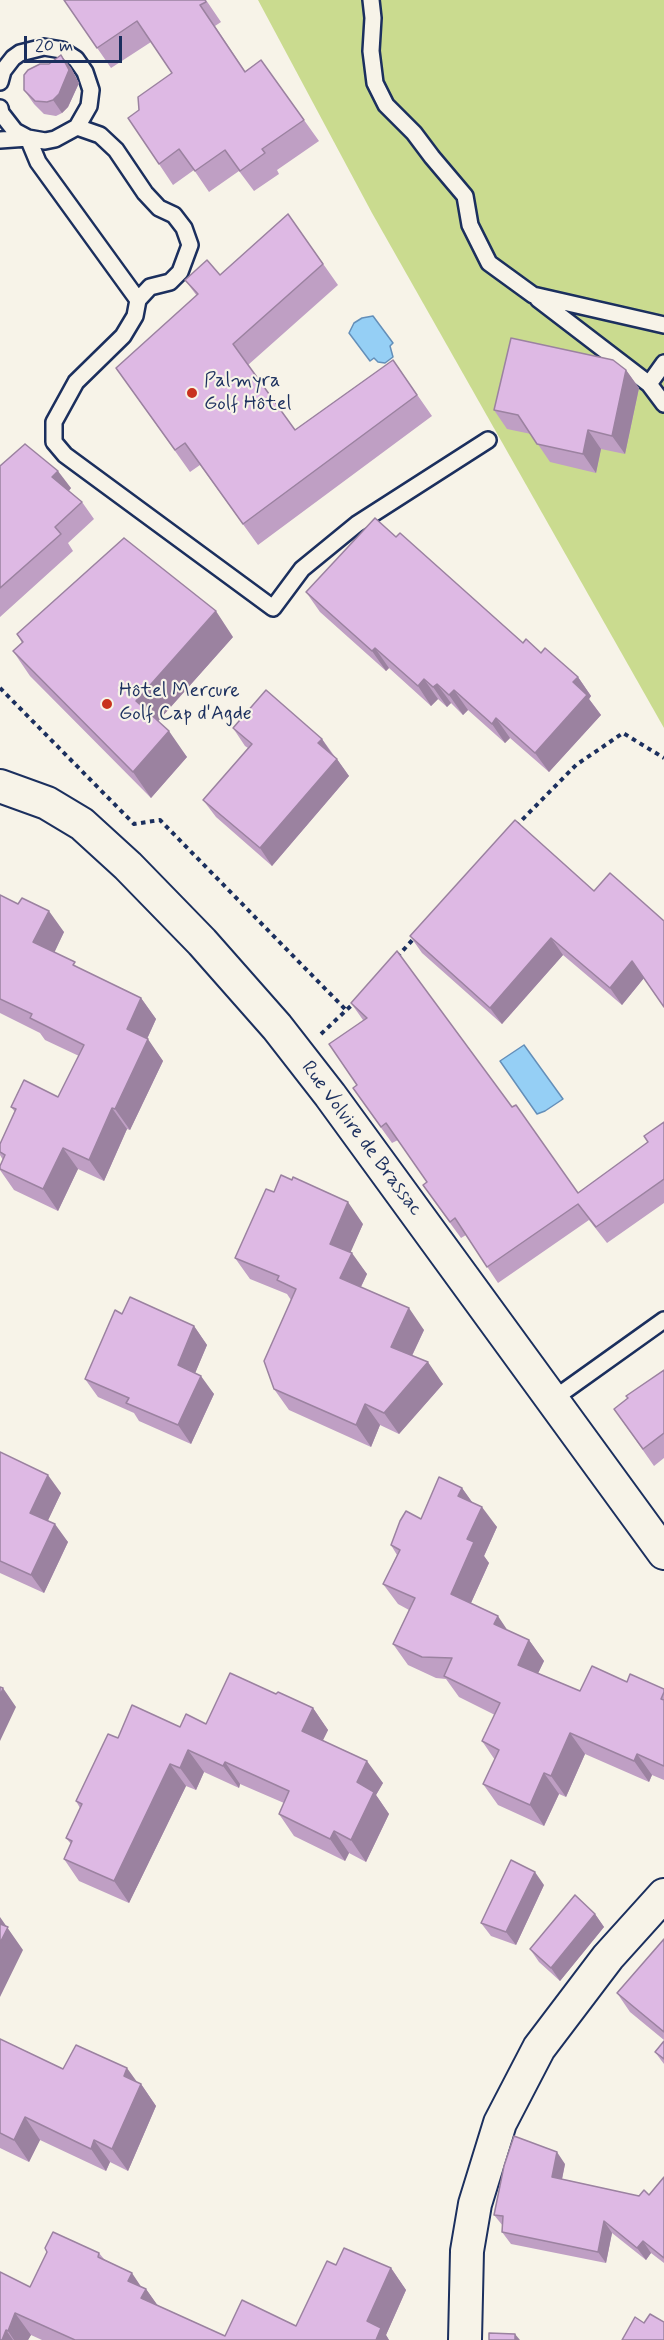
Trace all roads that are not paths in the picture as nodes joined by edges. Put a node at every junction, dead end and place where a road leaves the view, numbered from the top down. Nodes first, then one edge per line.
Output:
1 (370, 0) edge
2 (0, 82) edge
3 (0, 108) edge
4 (77, 127) junction
5 (28, 138) junction
6 (0, 140) edge
7 (533, 295) junction
8 (138, 300) junction
9 (664, 325) edge
10 (664, 363) edge
11 (650, 384) junction
12 (664, 404) edge
13 (488, 440) dead end
14 (0, 786) edge
15 (664, 1320) edge
16 (552, 1400) junction
17 (664, 1553) edge
18 (664, 1895) edge
19 (465, 2340) edge

1 - 7 lane
2 - 4 lane
3 - 5 lane
4 - 5 lane
4 - 8 lane
5 - 6 lane
5 - 8 lane
7 - 9 lane
7 - 11 lane
8 - 13 lane
10 - 11 lane
11 - 12 lane
14 - 16 street, Rue Volvire de Brassac
15 - 16 lane
16 - 17 street, Rue Volvire de Brassac
18 - 19 street

